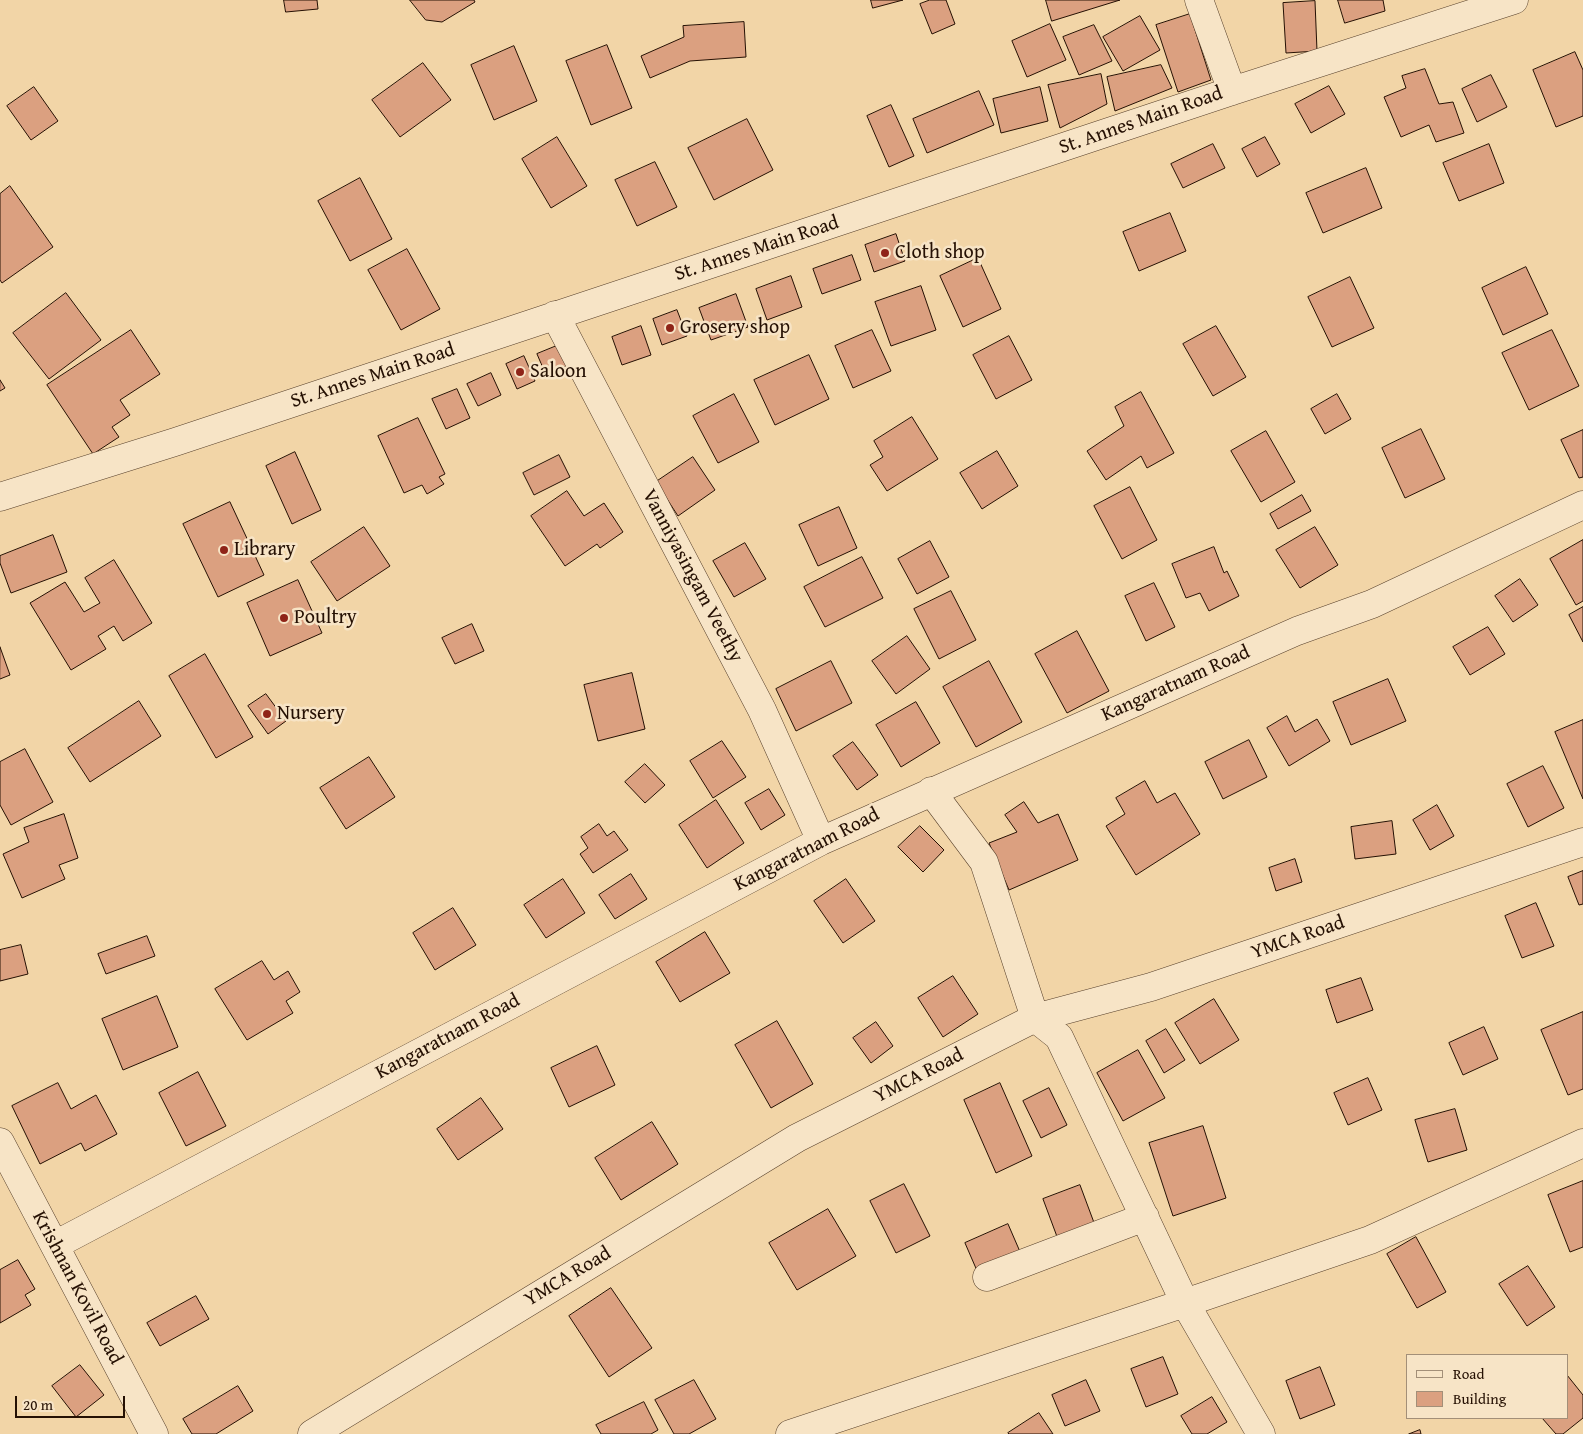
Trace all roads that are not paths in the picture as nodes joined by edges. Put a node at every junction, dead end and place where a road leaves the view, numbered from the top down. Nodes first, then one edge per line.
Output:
1 (1199, 0) edge
2 (1514, 0) edge
3 (1232, 91) junction
4 (556, 315) junction
5 (0, 497) edge
6 (1583, 505) edge
7 (932, 791) junction
8 (821, 841) junction
9 (1583, 842) edge
10 (1035, 1018) junction
11 (0, 1142) edge
12 (1583, 1143) edge
13 (1145, 1217) junction
14 (54, 1245) junction
15 (987, 1278) dead end
16 (1185, 1303) junction
17 (154, 1434) edge
18 (312, 1434) edge
19 (790, 1434) edge
20 (1261, 1434) edge

1 - 3 street
2 - 3 street, St. Annes Main Road
3 - 4 street, St. Annes Main Road
4 - 5 street, St. Annes Main Road
4 - 8 street, Vanniyasingam Veethy
6 - 7 street, Kangaratnam Road
7 - 8 street, Kangaratnam Road
7 - 10 street
8 - 14 street, Kangaratnam Road
9 - 10 street, YMCA Road
10 - 13 street
10 - 18 street, YMCA Road
11 - 14 street, Krishnan Kovil Road
12 - 16 street
13 - 15 street
13 - 16 street
14 - 17 street, Krishnan Kovil Road
16 - 19 street
16 - 20 street

